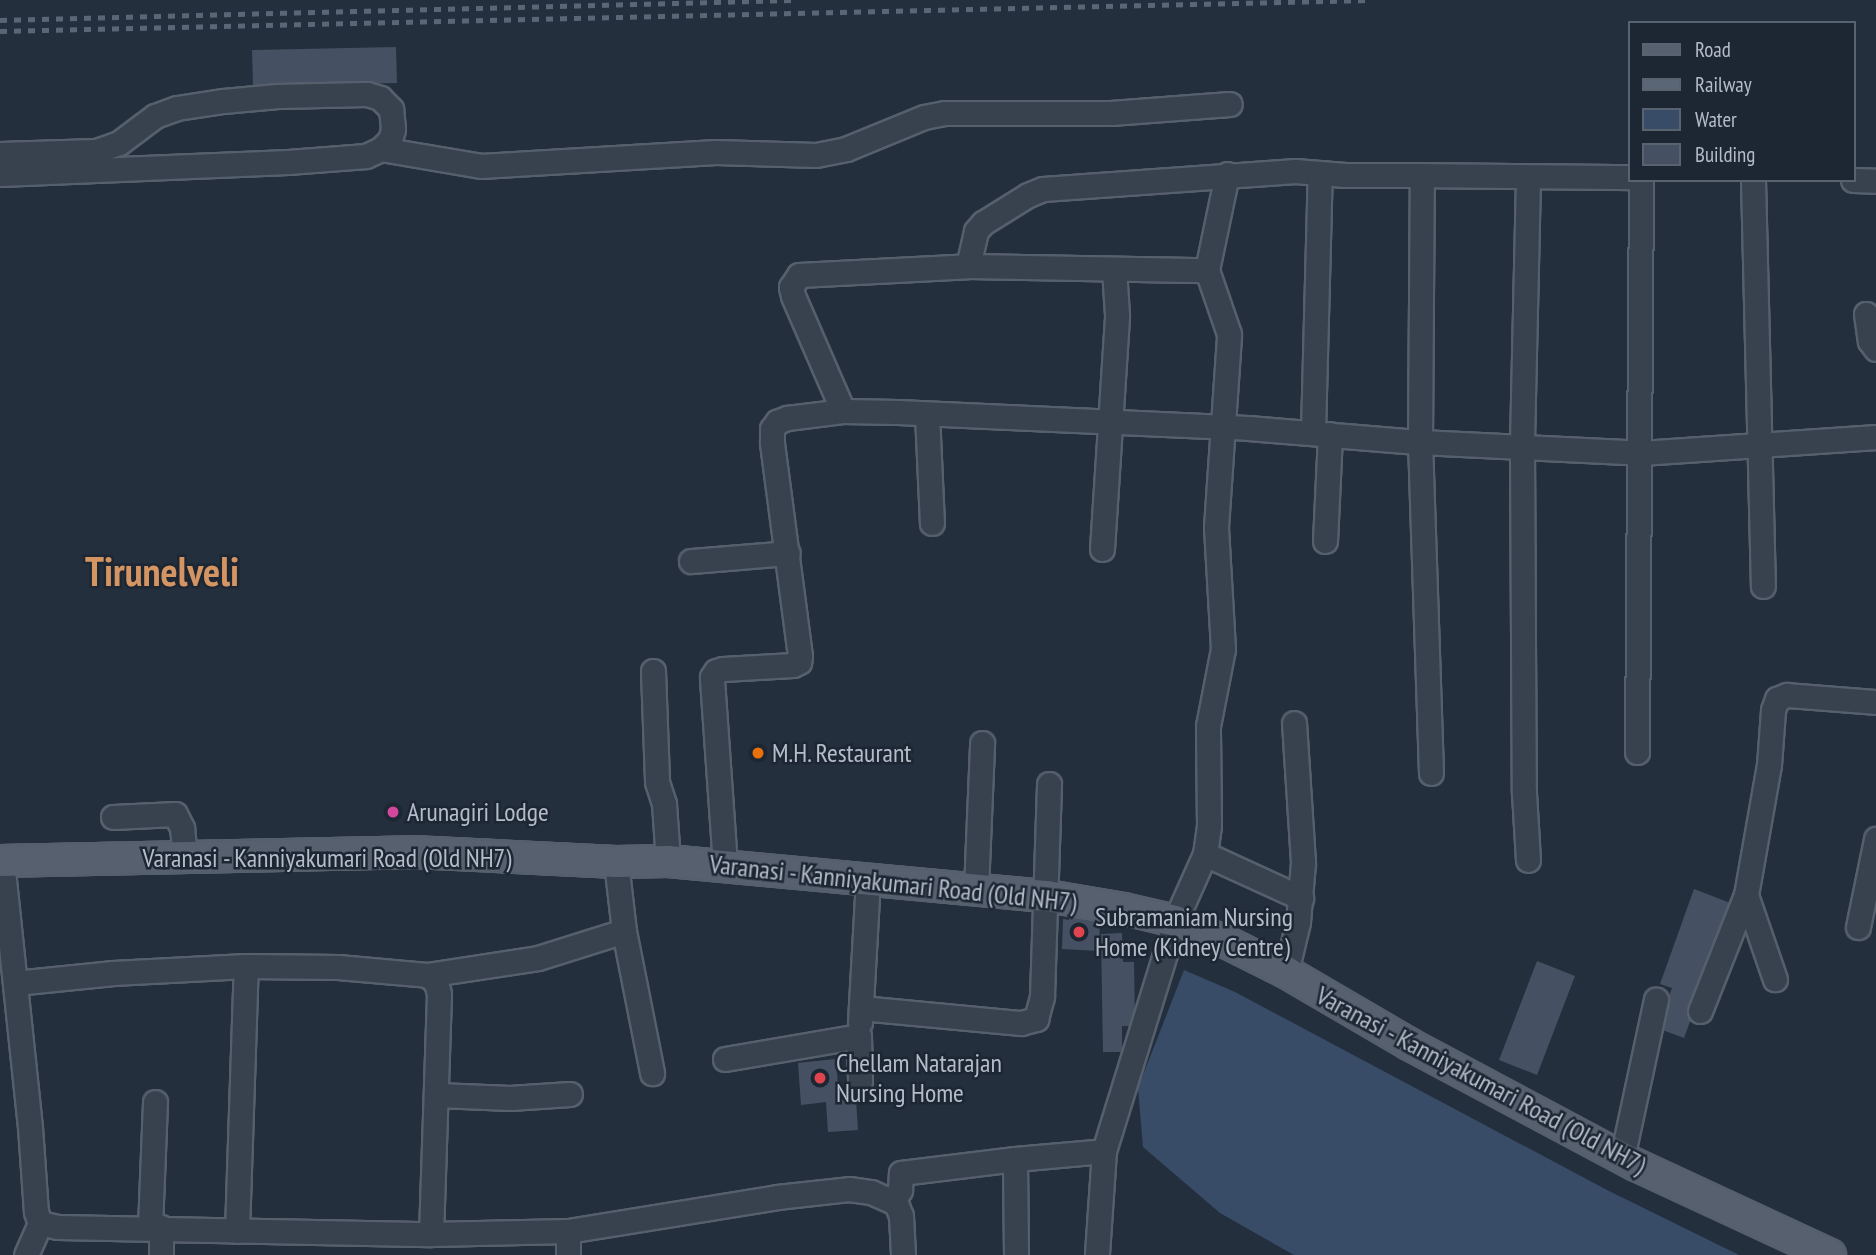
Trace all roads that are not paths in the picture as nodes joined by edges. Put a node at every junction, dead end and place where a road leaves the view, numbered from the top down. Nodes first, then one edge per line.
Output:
1 (1230, 104) dead end
2 (381, 149) junction
3 (0, 154) edge
4 (1320, 173) junction
5 (0, 174) edge
6 (1227, 174) junction
7 (1422, 175) junction
8 (1628, 177) edge
9 (1528, 178) junction
10 (1855, 180) edge
11 (1876, 181) edge
12 (1641, 182) edge
13 (1753, 182) edge
14 (968, 266) junction
15 (1114, 269) junction
16 (1207, 270) junction
17 (1866, 313) dead end
18 (1876, 349) edge
19 (843, 411) junction
20 (927, 414) junction
21 (1109, 423) junction
22 (1224, 427) junction
23 (1322, 433) junction
24 (1876, 437) edge
25 (1420, 442) junction
26 (1522, 446) junction
27 (1760, 447) junction
28 (1640, 453) junction
29 (933, 523) dead end
30 (1325, 541) dead end
31 (1102, 549) dead end
32 (788, 553) junction
33 (691, 561) dead end
34 (1763, 586) dead end
35 (653, 671) dead end
36 (1876, 702) edge
37 (1294, 723) dead end
38 (982, 743) dead end
39 (1637, 752) dead end
40 (1431, 773) dead end
41 (1049, 784) dead end
42 (113, 817) dead end
43 (1876, 839) edge
44 (1205, 854) junction
45 (185, 857) junction
46 (1528, 860) dead end
47 (1, 861) edge
48 (668, 861) junction
49 (617, 862) junction
50 (724, 865) junction
51 (869, 878) junction
52 (976, 888) junction
53 (1746, 895) junction
54 (1047, 896) junction
55 (1301, 898) junction
56 (1175, 921) junction
57 (1857, 927) dead end
58 (624, 931) junction
59 (246, 966) junction
60 (1286, 972) junction
61 (427, 975) junction
62 (1774, 979) dead end
63 (15, 984) junction
64 (1656, 1000) dead end
65 (861, 1008) junction
66 (1700, 1011) dead end
67 (859, 1035) junction
68 (724, 1059) dead end
69 (652, 1073) dead end
70 (860, 1081) dead end
71 (570, 1094) dead end
72 (437, 1095) junction
73 (155, 1102) dead end
74 (1104, 1152) junction
75 (1622, 1157) junction
76 (1015, 1159) junction
77 (892, 1201) junction
78 (40, 1223) junction
79 (156, 1227) junction
80 (237, 1231) junction
81 (568, 1231) junction
82 (431, 1234) junction
83 (26, 1255) edge
84 (161, 1255) edge
85 (568, 1255) edge
86 (903, 1255) edge
87 (1016, 1255) edge
88 (1097, 1255) edge
89 (1830, 1255) edge

1 - 2 street
2 - 3 street
2 - 5 street
4 - 6 street
4 - 7 street
4 - 23 street
6 - 14 street
6 - 16 street
7 - 9 street
7 - 25 street
8 - 9 street
9 - 26 street
10 - 11 street
12 - 28 street
13 - 27 street
14 - 15 street
14 - 19 street
15 - 16 street
15 - 21 street
16 - 22 street
17 - 18 street
19 - 20 street
19 - 32 street
20 - 21 street
20 - 29 street
21 - 22 street
21 - 31 street
22 - 23 street
22 - 44 street
23 - 25 street
23 - 30 street
24 - 27 street
25 - 26 street
25 - 40 street
26 - 28 street
26 - 46 street
27 - 28 street
27 - 34 street
28 - 39 street
32 - 33 street
32 - 50 street
35 - 48 street
36 - 53 street
37 - 55 street
38 - 52 street
41 - 54 street
42 - 45 street
43 - 57 street
44 - 55 street
44 - 56 street
45 - 47 main road, Varanasi - Kanniyakumari Road (Old NH7)
45 - 49 main road, Varanasi - Kanniyakumari Road (Old NH7)
47 - 63 street
48 - 49 main road, Varanasi - Kanniyakumari Road (Old NH7)
48 - 50 main road, Varanasi - Kanniyakumari Road (Old NH7)
49 - 58 street
50 - 51 main road, Varanasi - Kanniyakumari Road (Old NH7)
51 - 52 main road, Varanasi - Kanniyakumari Road (Old NH7)
51 - 65 street
52 - 54 main road, Varanasi - Kanniyakumari Road (Old NH7)
53 - 62 street
53 - 66 street
54 - 56 main road, Varanasi - Kanniyakumari Road (Old NH7)
54 - 65 street
55 - 60 street
56 - 60 main road, Varanasi - Kanniyakumari Road (Old NH7)
56 - 74 street
58 - 61 street
58 - 69 street
59 - 61 street
59 - 63 street
59 - 80 street
60 - 75 main road, Varanasi - Kanniyakumari Road (Old NH7)
61 - 72 street
63 - 78 street
64 - 75 street
65 - 67 street
67 - 68 street
67 - 70 street
71 - 72 street
72 - 82 street
73 - 79 street
74 - 76 street
74 - 88 street
75 - 89 main road, Varanasi - Kanniyakumari Road (Old NH7)
76 - 77 street
76 - 87 street
77 - 81 street
77 - 86 street
78 - 79 street
78 - 83 street
79 - 80 street
79 - 84 street
80 - 82 street
81 - 82 street
81 - 85 street

